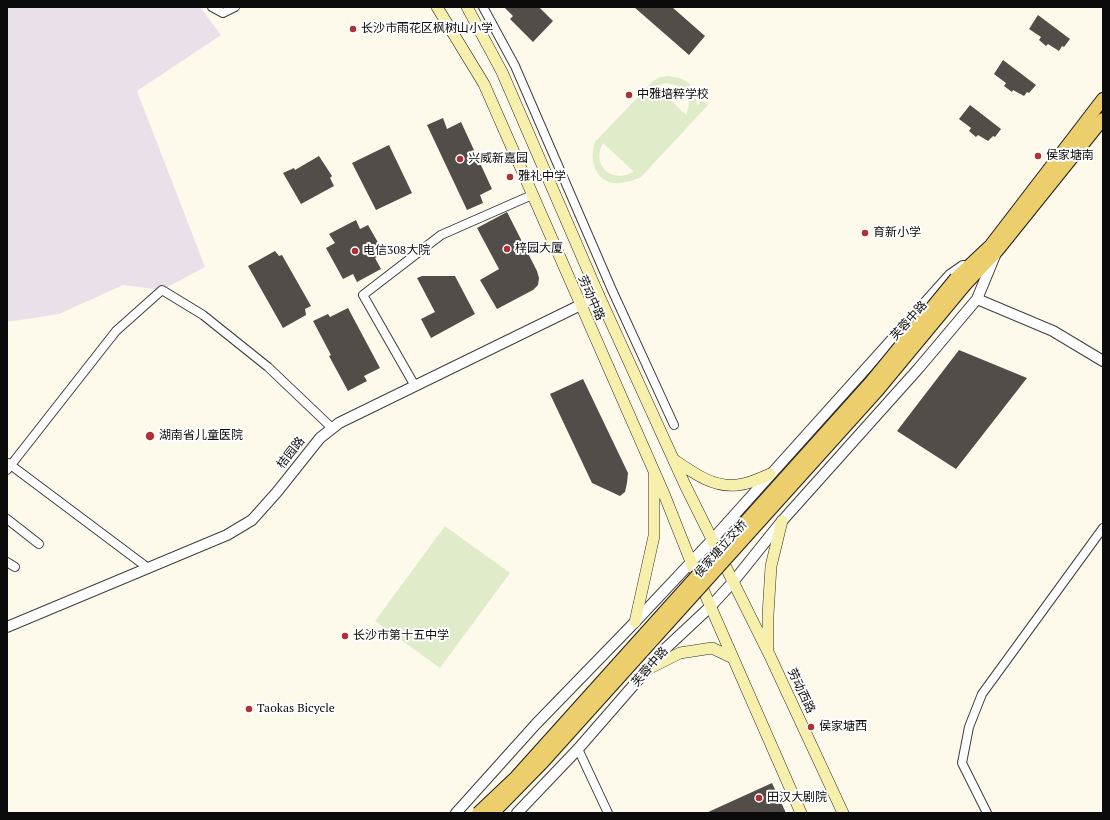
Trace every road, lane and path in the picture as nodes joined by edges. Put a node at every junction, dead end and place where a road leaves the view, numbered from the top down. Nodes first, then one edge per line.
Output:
1 (212, 7) edge
2 (235, 7) edge
3 (437, 7) edge
4 (467, 7) edge
5 (483, 7) edge
6 (1103, 99) edge
7 (1103, 119) edge
8 (532, 195) junction
9 (994, 248) junction
10 (961, 282) junction
11 (599, 296) junction
12 (978, 299) junction
13 (580, 305) junction
14 (1103, 361) edge
15 (415, 386) junction
16 (674, 425) dead end
17 (332, 428) junction
18 (672, 458) junction
19 (8, 466) edge
20 (654, 471) junction
21 (770, 474) junction
22 (7, 520) edge
23 (782, 521) junction
24 (1103, 528) edge
25 (711, 541) junction
26 (39, 544) dead end
27 (7, 562) edge
28 (691, 562) junction
29 (15, 568) dead end
30 (148, 568) junction
31 (733, 582) junction
32 (711, 606) junction
33 (635, 622) junction
34 (7, 627) edge
35 (768, 651) junction
36 (733, 658) junction
37 (650, 668) junction
38 (578, 749) junction
39 (456, 813) edge
40 (478, 813) edge
41 (493, 813) edge
42 (517, 813) edge
43 (608, 813) edge
44 (801, 813) edge
45 (843, 813) edge
46 (987, 813) edge

1 - 2 street
3 - 8 main road, 劳动中路
4 - 11 main road, 劳动中路
5 - 16 street
6 - 9 main road, 芙蓉中路
7 - 9 main road, 芙蓉中路
8 - 13 main road, 劳动中路
8 - 15 street
9 - 10 main road
9 - 12 street, 芙蓉中路
9 - 21 street, 芙蓉中路
10 - 40 main road, 侯家塘立交桥, bridge
10 - 41 main road, 侯家塘立交桥, bridge
11 - 13 street, 桔园路
11 - 18 main road, 劳动中路
12 - 14 street
12 - 23 street, 芙蓉中路
13 - 15 street, 桔园路
13 - 20 main road, 劳动中路
15 - 17 street, 桔园路
17 - 19 street
17 - 30 street, 桔园路
18 - 21 main road
18 - 25 main road, 劳动中路
19 - 30 street
20 - 28 main road, 劳动中路
20 - 33 main road
21 - 25 street, 芙蓉中路
22 - 26 street
23 - 31 street, 芙蓉中路
23 - 35 main road
24 - 46 street
25 - 28 street, 芙蓉中路
25 - 31 main road, 劳动中路
27 - 29 street
28 - 32 main road, 劳动中路
28 - 33 street
30 - 34 street, 桔园路
31 - 32 street, 芙蓉中路
31 - 35 main road, 劳动西路
32 - 36 main road
32 - 37 street, 芙蓉中路
33 - 39 street
35 - 45 main road, 劳动西路
36 - 37 main road
36 - 44 main road
37 - 38 street, 芙蓉中路
38 - 42 street, 芙蓉中路
38 - 43 street

